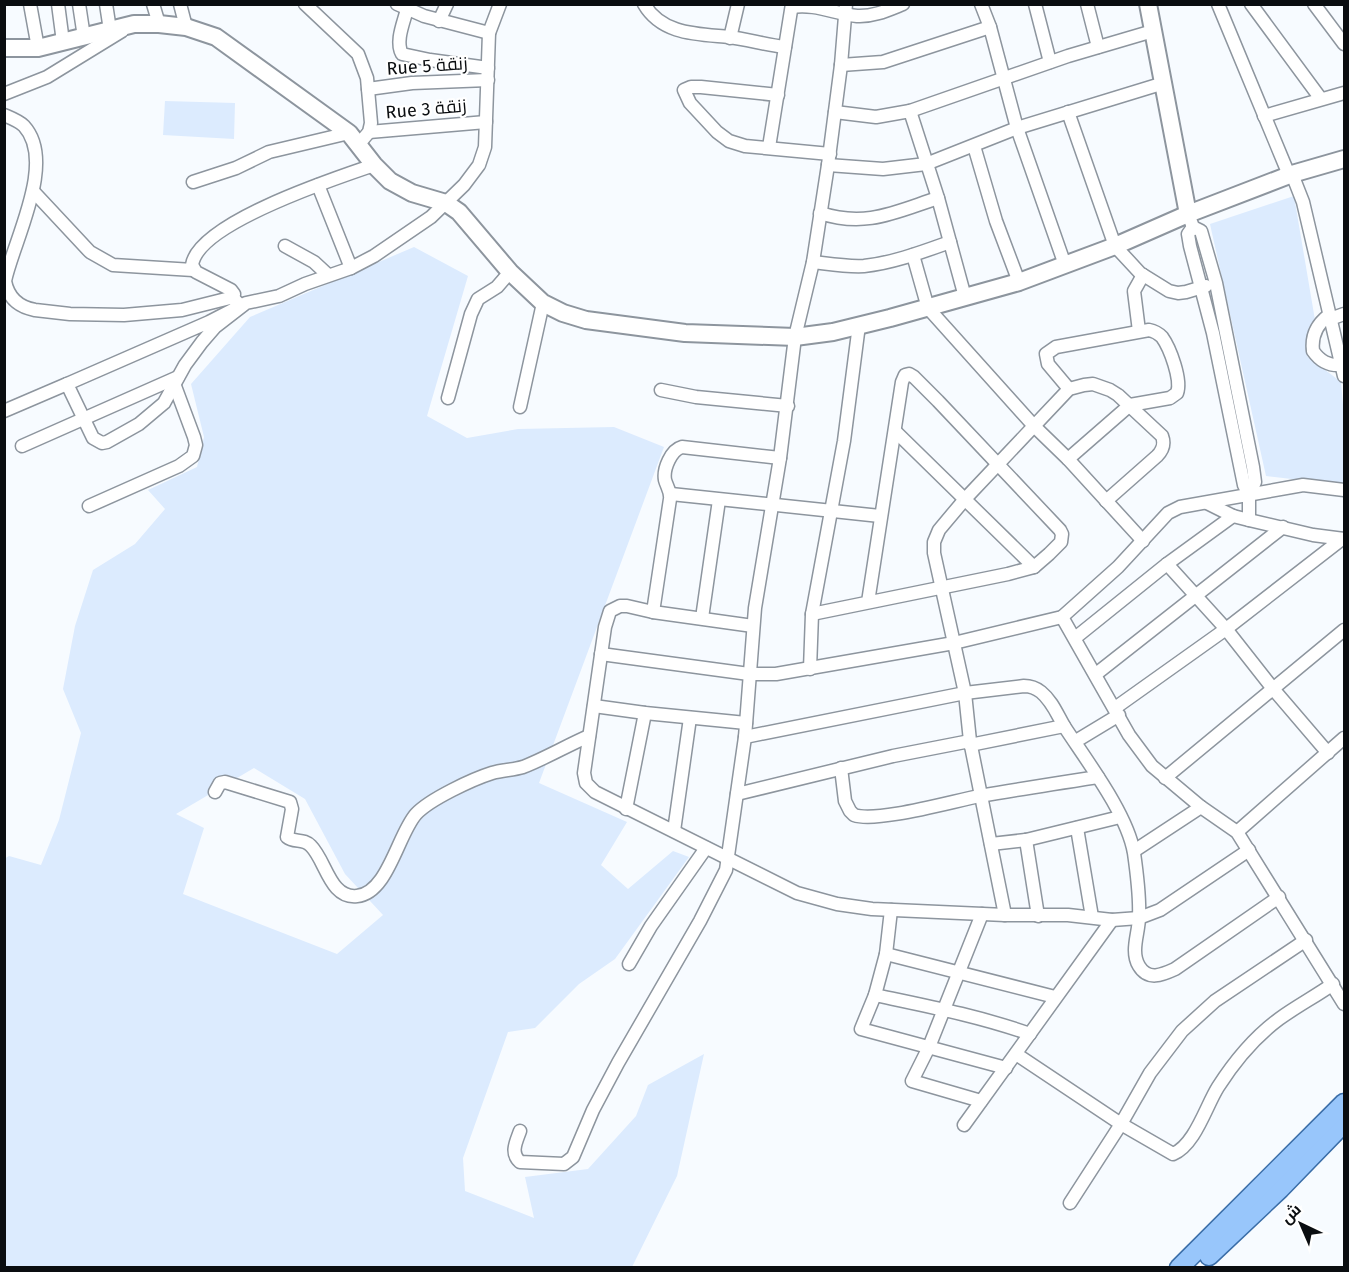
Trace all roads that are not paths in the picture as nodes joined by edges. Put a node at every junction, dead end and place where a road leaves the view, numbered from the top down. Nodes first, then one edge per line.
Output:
1 (30, 4) edge
2 (58, 4) edge
3 (79, 4) edge
4 (106, 4) edge
5 (153, 4) edge
6 (180, 4) edge
7 (305, 4) edge
8 (447, 4) edge
9 (500, 4) edge
10 (644, 4) edge
11 (738, 4) edge
12 (903, 4) edge
13 (981, 4) edge
14 (1035, 4) edge
15 (1087, 4) edge
16 (1148, 4) edge
17 (1218, 4) edge
18 (1251, 4) edge
19 (1314, 4) edge
20 (792, 5) edge
21 (401, 6) edge
22 (845, 9) edge
23 (439, 21) junction
24 (134, 24) junction
25 (159, 24) junction
26 (186, 27) junction
27 (990, 27) junction
28 (110, 30) junction
29 (1153, 31) junction
30 (489, 33) junction
31 (84, 37) junction
32 (730, 38) junction
33 (63, 42) junction
34 (1344, 44) edge
35 (1098, 47) junction
36 (4, 48) edge
37 (38, 48) junction
38 (785, 48) junction
39 (1050, 63) junction
40 (841, 65) junction
41 (488, 74) junction
42 (1003, 77) junction
43 (1164, 83) junction
44 (368, 89) junction
45 (4, 93) edge
46 (1344, 93) edge
47 (778, 95) junction
48 (1322, 99) junction
49 (910, 111) junction
50 (835, 112) junction
51 (1068, 112) junction
52 (4, 115) edge
53 (1264, 116) junction
54 (486, 122) junction
55 (1017, 128) junction
56 (369, 132) junction
57 (354, 139) junction
58 (974, 146) junction
59 (769, 147) junction
60 (829, 159) junction
61 (1344, 159) edge
62 (926, 164) junction
63 (374, 165) junction
64 (1291, 175) junction
65 (193, 182) dead end
66 (318, 185) junction
67 (33, 191) junction
68 (938, 198) junction
69 (447, 203) junction
70 (820, 213) junction
71 (1190, 221) junction
72 (950, 242) junction
73 (285, 246) dead end
74 (1115, 246) junction
75 (913, 255) junction
76 (813, 262) junction
77 (1065, 265) junction
78 (351, 268) junction
79 (193, 270) junction
80 (510, 272) junction
81 (1143, 274) junction
82 (328, 275) junction
83 (1019, 282) junction
84 (1216, 283) junction
85 (1201, 287) junction
86 (965, 297) junction
87 (240, 302) junction
88 (543, 303) junction
89 (928, 308) junction
90 (1344, 314) edge
91 (1330, 317) junction
92 (859, 325) junction
93 (1139, 331) junction
94 (795, 337) junction
95 (1342, 367) edge
96 (177, 381) junction
97 (67, 384) junction
98 (1069, 389) junction
99 (661, 390) dead end
100 (448, 398) dead end
101 (1130, 405) junction
102 (788, 406) junction
103 (520, 407) dead end
104 (4, 411) edge
105 (83, 420) junction
106 (1034, 426) junction
107 (895, 431) junction
108 (22, 446) dead end
109 (780, 458) junction
110 (1068, 459) junction
111 (999, 464) junction
112 (1344, 490) edge
113 (670, 494) junction
114 (1249, 495) junction
115 (965, 498) junction
116 (720, 500) junction
117 (1106, 501) junction
118 (1207, 503) junction
119 (773, 505) junction
120 (89, 506) dead end
121 (830, 510) junction
122 (880, 516) junction
123 (1233, 516) junction
124 (1250, 520) junction
125 (1283, 527) junction
126 (1343, 539) edge
127 (1143, 541) junction
128 (1167, 564) junction
129 (1034, 567) junction
130 (941, 587) junction
131 (1196, 596) junction
132 (868, 602) junction
133 (653, 612) junction
134 (812, 614) junction
135 (1062, 617) junction
136 (702, 618) junction
137 (753, 626) junction
138 (1226, 629) junction
139 (1344, 630) edge
140 (1075, 638) junction
141 (954, 643) junction
142 (601, 654) junction
143 (810, 669) junction
144 (749, 674) junction
145 (1096, 674) junction
146 (1274, 690) junction
147 (964, 693) junction
148 (594, 705) junction
149 (1117, 711) junction
150 (645, 713) junction
151 (690, 718) junction
152 (746, 723) junction
153 (1064, 726) junction
154 (589, 736) junction
155 (745, 737) junction
156 (1344, 738) edge
157 (1076, 741) junction
158 (970, 743) junction
159 (1328, 753) junction
160 (841, 768) junction
161 (1098, 777) junction
162 (1165, 778) junction
163 (215, 792) dead end
164 (737, 794) junction
165 (982, 796) junction
166 (1201, 807) junction
167 (626, 809) junction
168 (1120, 817) junction
169 (1077, 828) junction
170 (674, 831) junction
171 (1237, 832) junction
172 (1026, 840) junction
173 (991, 844) junction
174 (706, 848) junction
175 (1249, 850) junction
176 (1134, 851) junction
177 (728, 860) junction
178 (1279, 897) junction
179 (891, 910) junction
180 (982, 914) junction
181 (1005, 915) junction
182 (1038, 916) junction
183 (1092, 916) junction
184 (1139, 918) junction
185 (1112, 920) junction
186 (1306, 940) junction
187 (886, 954) junction
188 (629, 964) dead end
189 (959, 973) junction
190 (1333, 984) junction
191 (875, 995) junction
192 (1055, 998) junction
193 (1344, 1004) edge
194 (944, 1009) junction
195 (1030, 1034) junction
196 (929, 1047) junction
197 (1016, 1054) junction
198 (1005, 1068) junction
199 (981, 1101) junction
200 (1344, 1103) edge
201 (1344, 1123) edge
202 (1121, 1124) junction
203 (964, 1125) dead end
204 (520, 1131) dead end
205 (1070, 1203) dead end
206 (1179, 1268) edge
207 (1197, 1268) edge

1 - 37 street
2 - 33 street
3 - 31 street
4 - 28 street
5 - 25 street
6 - 26 street
7 - 44 street
8 - 23 street
9 - 30 street
10 - 32 street
11 - 32 street
12 - 22 street
13 - 27 street
14 - 39 street
15 - 35 street
16 - 29 street
17 - 53 street
18 - 48 street
19 - 34 street
20 - 22 street
20 - 38 street
21 - 23 street
21 - 41 street
22 - 40 street
23 - 30 street
24 - 25 street
24 - 28 street
24 - 45 street
25 - 26 street
26 - 57 street
27 - 40 street
27 - 42 street
28 - 31 street
29 - 35 street
29 - 43 street
30 - 41 street
31 - 33 street
32 - 38 street
33 - 37 street
35 - 39 street
36 - 37 street
38 - 47 street
39 - 42 street
40 - 50 street
41 - 44 street, Rue 5 زنقة
41 - 54 street
42 - 49 street
42 - 55 street
43 - 51 street
43 - 71 street
44 - 56 street
46 - 48 street
47 - 59 street
47 - 59 street
48 - 53 street
49 - 50 street
49 - 62 street
50 - 60 street
51 - 55 street
51 - 74 street
52 - 67 street
53 - 64 street
54 - 56 street, Rue 3 زنقة
54 - 69 street
55 - 58 street
55 - 77 street
56 - 57 street
57 - 63 street
57 - 65 street
58 - 62 street
58 - 83 street
59 - 60 street
60 - 62 street
60 - 70 street
61 - 64 street
62 - 68 street
63 - 66 street
63 - 69 street
64 - 71 street
64 - 91 street
66 - 78 street
66 - 79 street
67 - 79 street
67 - 87 street
68 - 70 street
68 - 72 street
69 - 78 street
69 - 80 street
70 - 76 street
71 - 74 street
71 - 84 street
71 - 85 street
72 - 75 street
72 - 86 street
73 - 82 street
74 - 77 street
74 - 81 street
75 - 76 street
75 - 89 street
76 - 94 street
77 - 83 street
78 - 82 street
79 - 87 street
80 - 88 street
80 - 100 street
81 - 85 street
81 - 93 street
82 - 87 street
83 - 86 street
84 - 85 street
84 - 114 street
85 - 114 street
86 - 89 street
87 - 96 street
87 - 97 street
88 - 94 street
88 - 103 street
89 - 92 street
89 - 106 street
90 - 91 street
91 - 95 street
91 - 95 street
92 - 94 street
92 - 121 street
93 - 98 street
93 - 101 street
94 - 102 street
96 - 105 street
96 - 105 street
96 - 120 street
97 - 104 street
97 - 105 street
98 - 101 street
98 - 106 street
99 - 102 street
101 - 110 street
101 - 117 street
102 - 109 street
105 - 108 street
106 - 110 street
106 - 111 street
107 - 111 street
107 - 115 street
107 - 122 street
109 - 113 street
109 - 119 street
110 - 117 street
111 - 115 street
111 - 129 street
112 - 114 street
113 - 116 street
113 - 133 street
114 - 118 street
114 - 124 street
115 - 129 street
115 - 130 street
116 - 119 street
116 - 136 street
117 - 127 street
118 - 123 street
118 - 127 street
119 - 121 street
119 - 137 street
121 - 122 street
121 - 134 street
122 - 132 street
123 - 124 street
123 - 128 street
124 - 125 street
125 - 126 street
125 - 131 street
126 - 138 street
127 - 135 street
128 - 131 street
128 - 140 street
129 - 130 street
130 - 132 street
130 - 141 street
131 - 138 street
131 - 145 street
132 - 134 street
133 - 136 street
133 - 142 street
134 - 143 street
135 - 140 street
135 - 141 street
136 - 137 street
137 - 144 street
138 - 146 street
138 - 149 street
139 - 146 street
140 - 145 street
141 - 143 street
141 - 147 street
142 - 144 street
142 - 148 street
143 - 144 street
144 - 152 street
145 - 149 street
146 - 159 street
146 - 162 street
147 - 153 street
147 - 155 street
147 - 158 street
148 - 150 street
148 - 154 street
149 - 157 street
149 - 162 street
150 - 151 street
150 - 167 street
151 - 152 street
151 - 170 street
152 - 155 street
153 - 157 street
153 - 158 street
154 - 163 street
154 - 167 street
155 - 164 street
156 - 159 street
157 - 161 street
158 - 160 street
158 - 165 street
159 - 171 street
160 - 164 street
160 - 165 street
161 - 165 street
161 - 168 street
162 - 166 street
164 - 177 street
165 - 173 street
166 - 171 street
166 - 176 street
167 - 170 street
168 - 169 street
168 - 176 street
169 - 172 street
169 - 183 street
170 - 174 street
171 - 175 street
172 - 173 street
172 - 182 street
173 - 181 street
174 - 177 street
174 - 188 street
175 - 178 street
175 - 184 street
176 - 184 street
177 - 179 street
177 - 204 street
178 - 184 street
178 - 186 street
179 - 180 street
179 - 187 street
180 - 181 street
180 - 189 street
181 - 182 street
182 - 183 street
183 - 185 street
184 - 185 street
185 - 192 street
186 - 190 street
186 - 202 street
187 - 189 street
187 - 191 street
189 - 192 street
189 - 194 street
190 - 193 street
190 - 202 street
191 - 194 street
191 - 196 street
192 - 195 street
194 - 195 street
194 - 196 street
195 - 197 street
196 - 198 street
196 - 199 street
197 - 198 street
197 - 202 street
198 - 199 street
199 - 203 street
200 - 206 main road
201 - 207 main road
202 - 205 street

